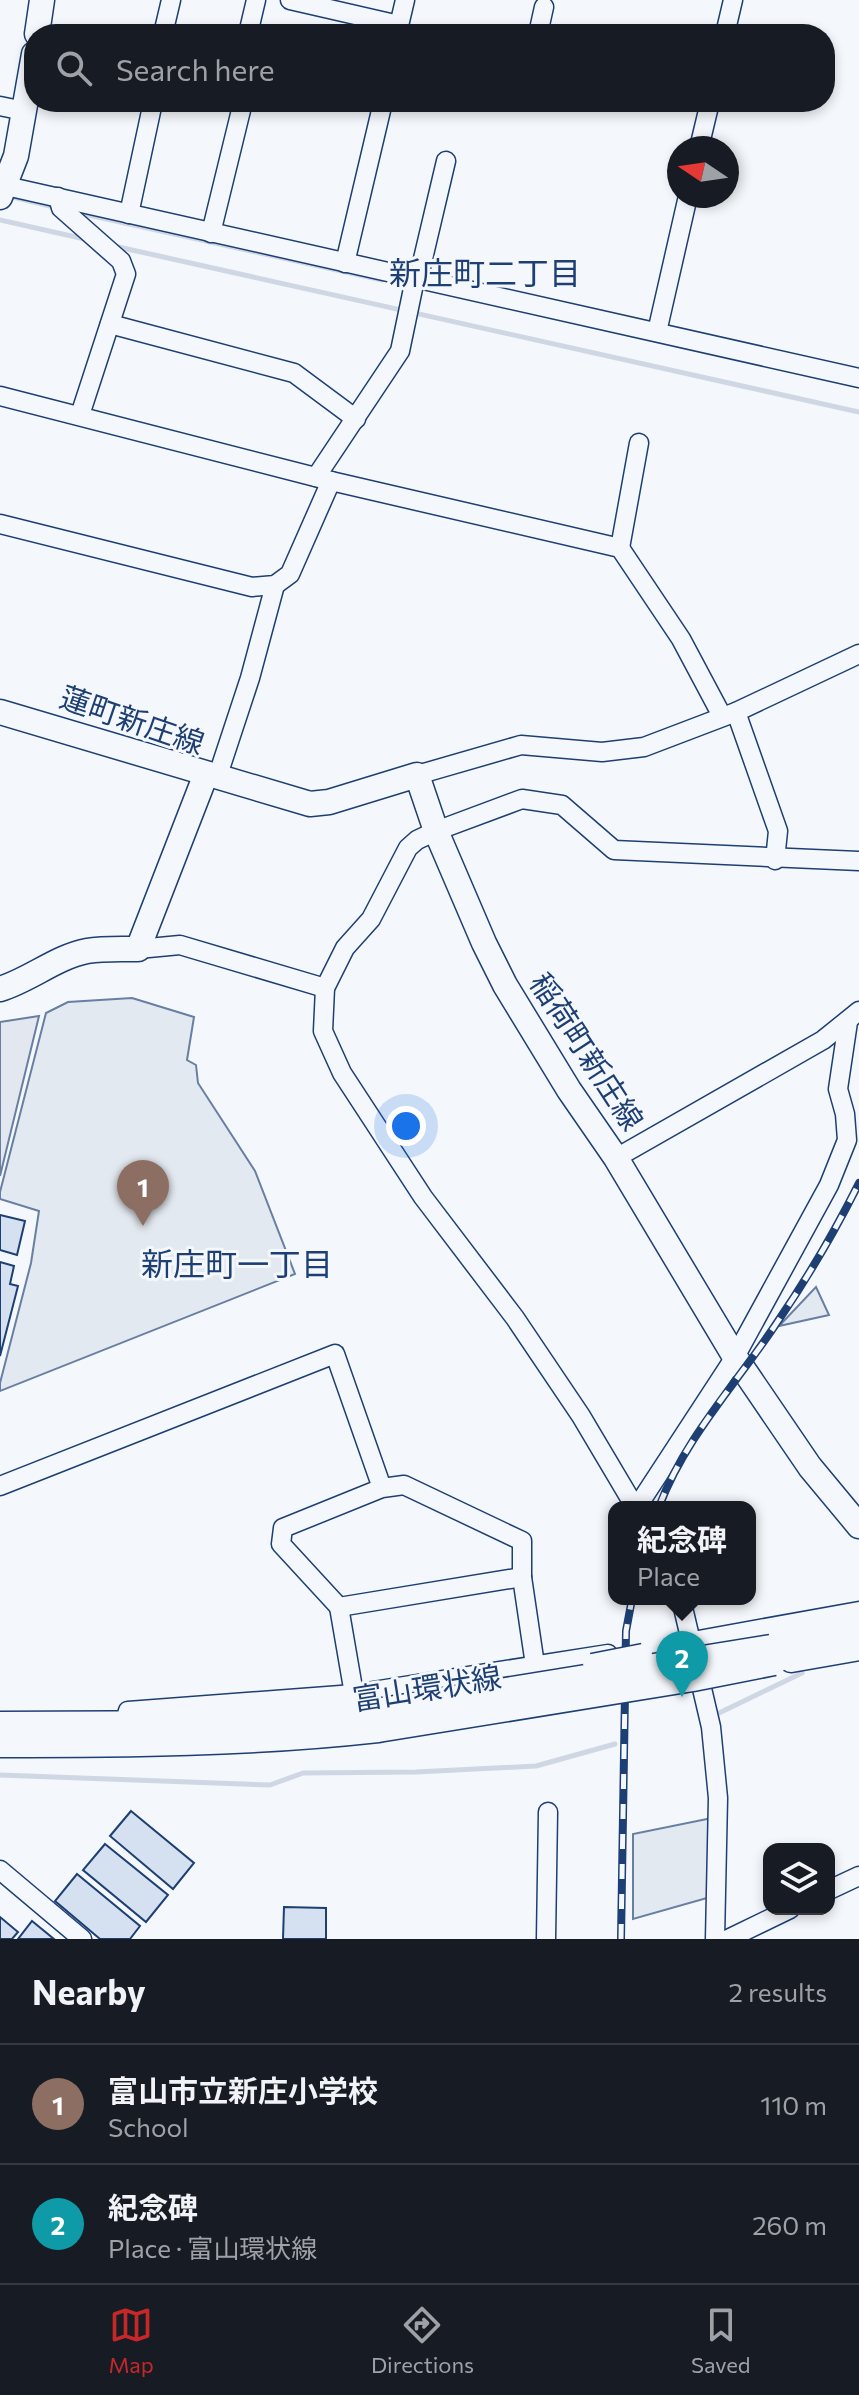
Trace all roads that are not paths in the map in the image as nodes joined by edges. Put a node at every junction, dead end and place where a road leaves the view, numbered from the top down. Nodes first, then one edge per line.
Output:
1 (42, 0) edge
2 (171, 0) edge
3 (256, 0) edge
4 (290, 0) edge
5 (405, 0) edge
6 (733, 0) edge
7 (544, 7) dead end
8 (38, 24) edge
9 (165, 24) edge
10 (250, 24) edge
11 (376, 24) edge
12 (399, 24) edge
13 (540, 24) edge
14 (727, 24) edge
15 (0, 106) edge
16 (24, 111) joint
17 (151, 112) edge
18 (241, 112) edge
19 (381, 112) edge
20 (708, 112) edge
21 (702, 136) edge
22 (446, 161) dead end
23 (3, 192) edge
24 (58, 197) junction
25 (685, 208) edge
26 (129, 214) junction
27 (211, 233) junction
28 (345, 263) junction
29 (416, 281) junction
30 (110, 324) junction
31 (657, 332) junction
32 (859, 378) edge
33 (0, 396) edge
34 (80, 415) junction
35 (356, 419) junction
36 (639, 443) dead end
37 (324, 479) junction
38 (0, 524) edge
39 (620, 548) junction
40 (275, 585) junction
41 (859, 654) edge
42 (0, 712) edge
43 (729, 714) junction
44 (417, 775) junction
45 (212, 776) junction
46 (436, 831) junction
47 (775, 860) junction
48 (859, 861) edge
49 (138, 949) junction
50 (325, 988) junction
51 (0, 989) edge
52 (853, 1017) edge
53 (616, 1158) junction
54 (735, 1357) junction
55 (0, 1486) edge
56 (382, 1488) junction
57 (632, 1501) edge
58 (640, 1501) edge
59 (859, 1526) edge
60 (522, 1577) junction
61 (683, 1605) edge
62 (339, 1607) junction
63 (859, 1611) edge
64 (859, 1630) edge
65 (693, 1641) junction
66 (859, 1648) edge
67 (613, 1653) dead end
68 (643, 1653) dead end
69 (772, 1655) junction
70 (592, 1663) dead end
71 (535, 1665) junction
72 (354, 1694) junction
73 (377, 1720) junction
74 (0, 1724) edge
75 (124, 1725) junction
76 (0, 1745) edge
77 (548, 1812) dead end
78 (0, 1870) edge
79 (859, 1876) edge
80 (835, 1887) edge
81 (778, 1915) edge
82 (82, 1939) edge
83 (546, 1939) edge
84 (715, 1939) edge
85 (728, 1939) edge

1 - 8 main road
2 - 9 street
3 - 10 street
4 - 11 street
5 - 12 street
6 - 14 street
7 - 13 street
15 - 16 street
16 - 23 main road
17 - 26 street
18 - 27 street
19 - 28 street
20 - 21 street
22 - 29 street
23 - 24 street
24 - 26 street
24 - 30 street
25 - 31 street
26 - 27 street
27 - 28 street
28 - 29 street
29 - 31 street
29 - 35 street
30 - 34 street
30 - 35 street
31 - 32 street
33 - 34 street
34 - 37 street
35 - 37 street
36 - 39 street
37 - 39 street
37 - 40 street
38 - 40 street
39 - 43 street
40 - 45 street
41 - 43 street
42 - 45 main road, 蓮町新庄線
43 - 44 street
43 - 47 street
44 - 45 main road
44 - 46 main road, 稲荷町新庄線
45 - 49 main road, 蓮町新庄線
46 - 47 street
46 - 50 street
46 - 53 main road, 稲荷町新庄線
47 - 48 street
49 - 50 street
49 - 51 main road
50 - 57 street
52 - 53 street
52 - 54 street
53 - 54 main road, 稲荷町新庄線
54 - 58 street
54 - 59 main road, 稲荷町新庄線
55 - 56 street
56 - 60 street
56 - 62 street
60 - 62 street
60 - 71 street
61 - 65 street
62 - 72 street
63 - 65 street
64 - 69 main road, 富山環状線
65 - 84 street
66 - 69 main road, 富山環状線
67 - 71 street
68 - 70 street, bridge
69 - 73 main road, 富山環状線, bridge
71 - 72 street
72 - 75 street
73 - 75 main road, 富山環状線
73 - 76 main road, 富山環状線
74 - 75 main road, 富山環状線
77 - 83 street
78 - 82 street
79 - 80 street
81 - 85 street

